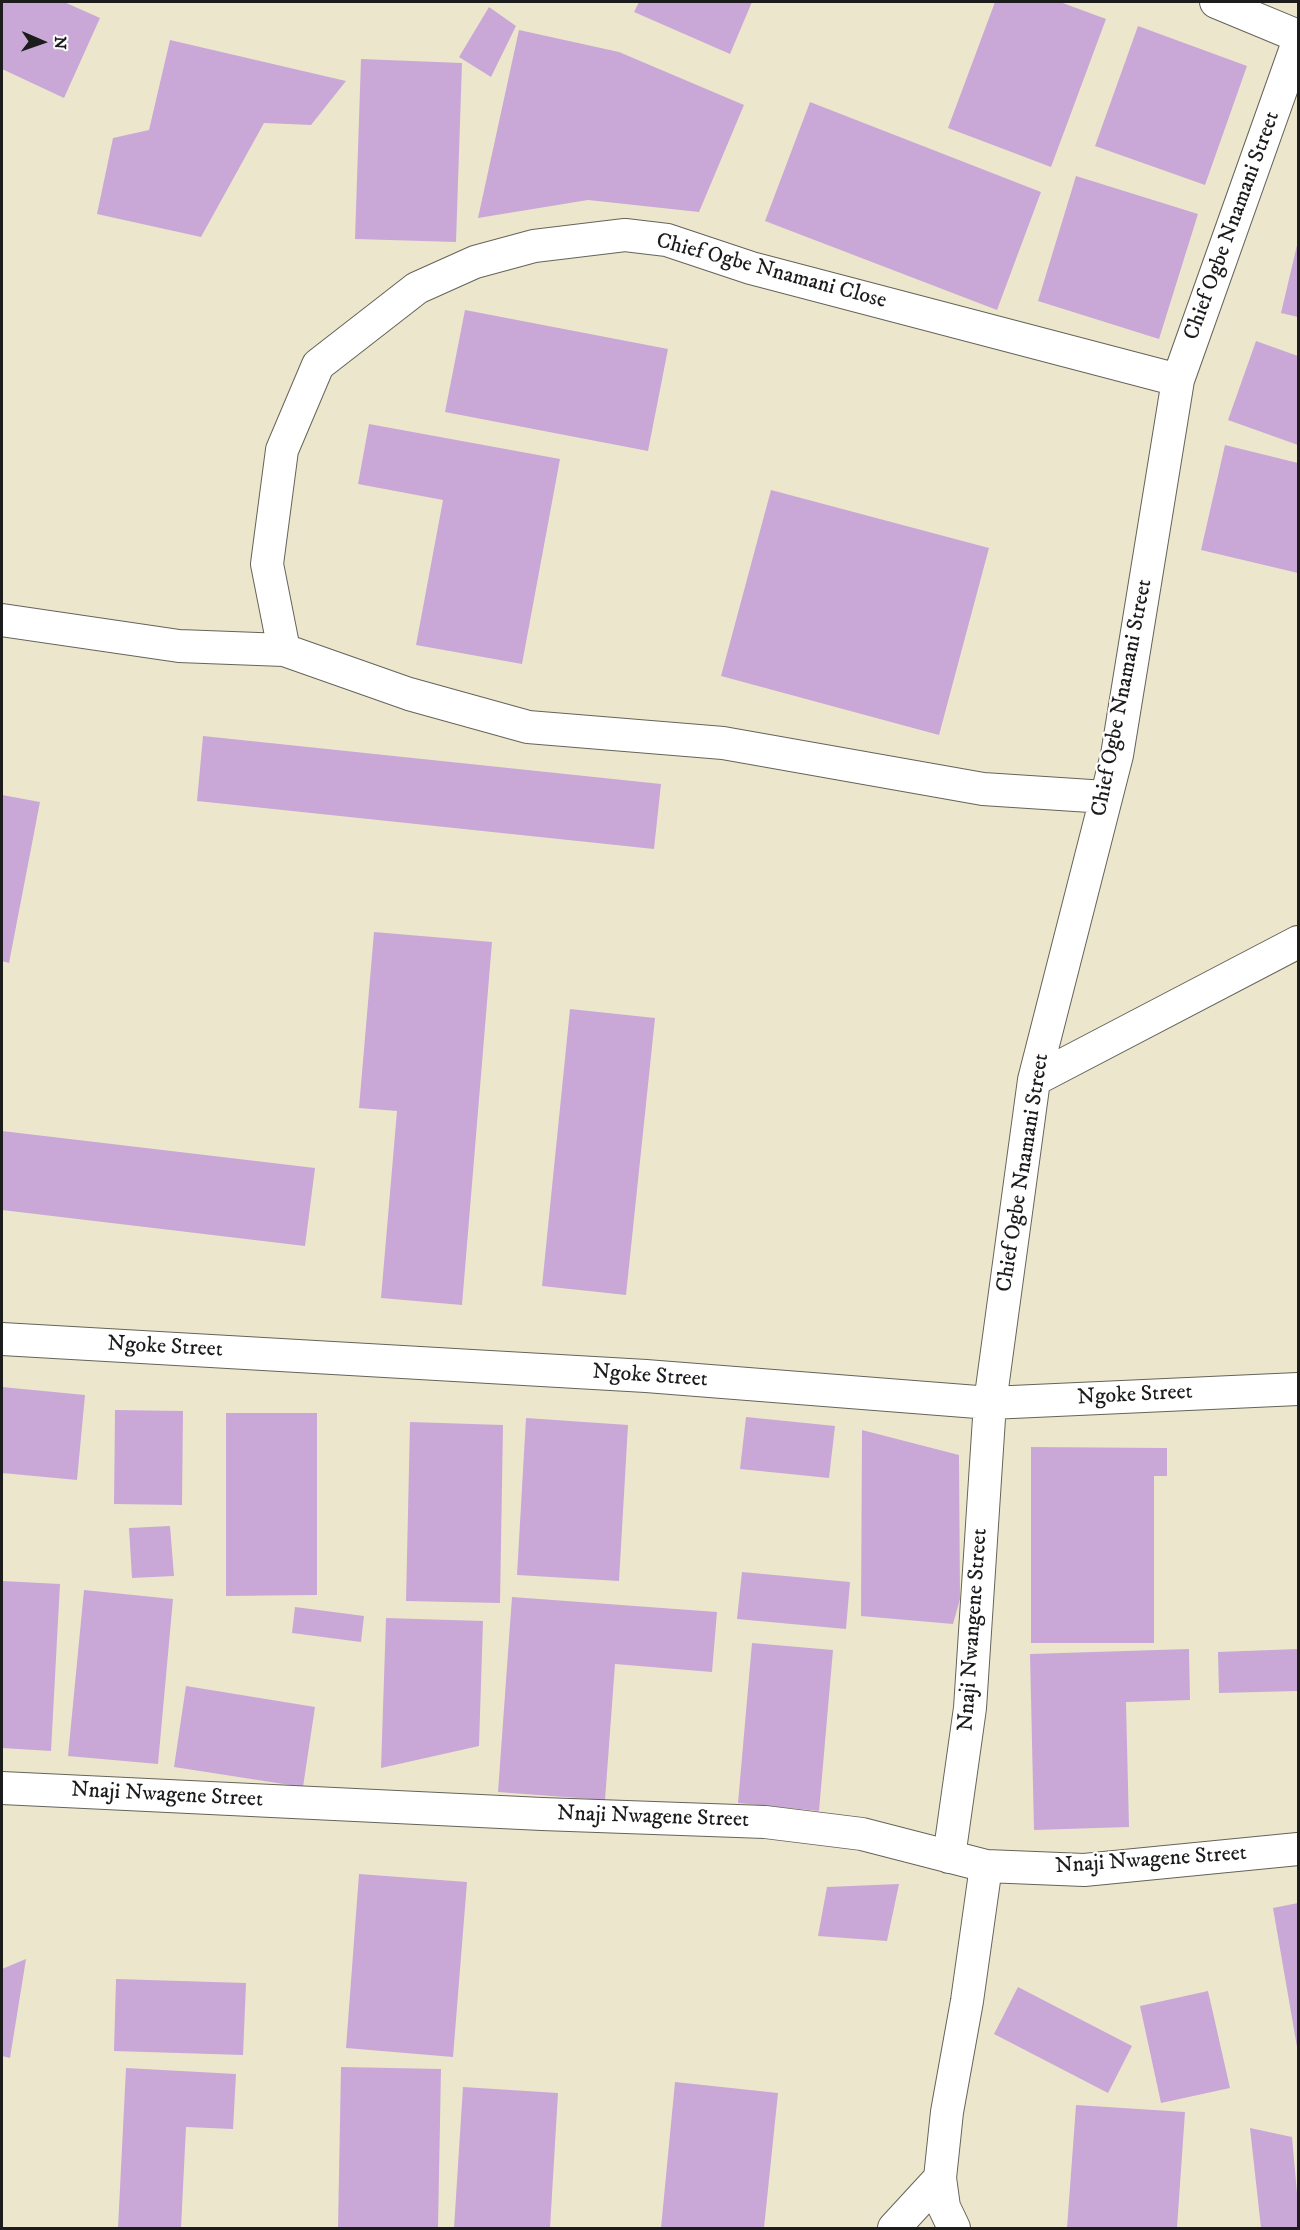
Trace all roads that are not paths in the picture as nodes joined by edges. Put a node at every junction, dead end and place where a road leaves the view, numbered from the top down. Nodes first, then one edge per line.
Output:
1 (1216, 2) edge
2 (1299, 36) edge
3 (1299, 42) edge
4 (1178, 380) junction
5 (2, 620) edge
6 (284, 650) junction
7 (1106, 797) junction
8 (1299, 942) edge
9 (1034, 1080) junction
10 (2, 1338) edge
11 (1299, 1389) edge
12 (990, 1403) junction
13 (2, 1788) edge
14 (1299, 1849) edge
15 (949, 1857) junction
16 (986, 1866) junction
17 (940, 2178) junction
18 (894, 2229) edge
19 (954, 2229) edge

1 - 2 street
3 - 4 street, Chief Ogbe Nnamani Street
4 - 6 street, Chief Ogbe Nnamani Close
4 - 7 street, Chief Ogbe Nnamani Street
5 - 6 street
6 - 7 street
7 - 9 street, Chief Ogbe Nnamani Street
8 - 9 street
9 - 12 street, Chief Ogbe Nnamani Street
10 - 12 street, Ngoke Street
11 - 12 street, Ngoke Street
12 - 15 street, Nnaji Nwangene Street
13 - 15 street, Nnaji Nwagene Street
14 - 16 street, Nnaji Nwagene Street
15 - 16 street, Nnaji Nwagene Street
16 - 17 street
17 - 18 street
17 - 19 street

